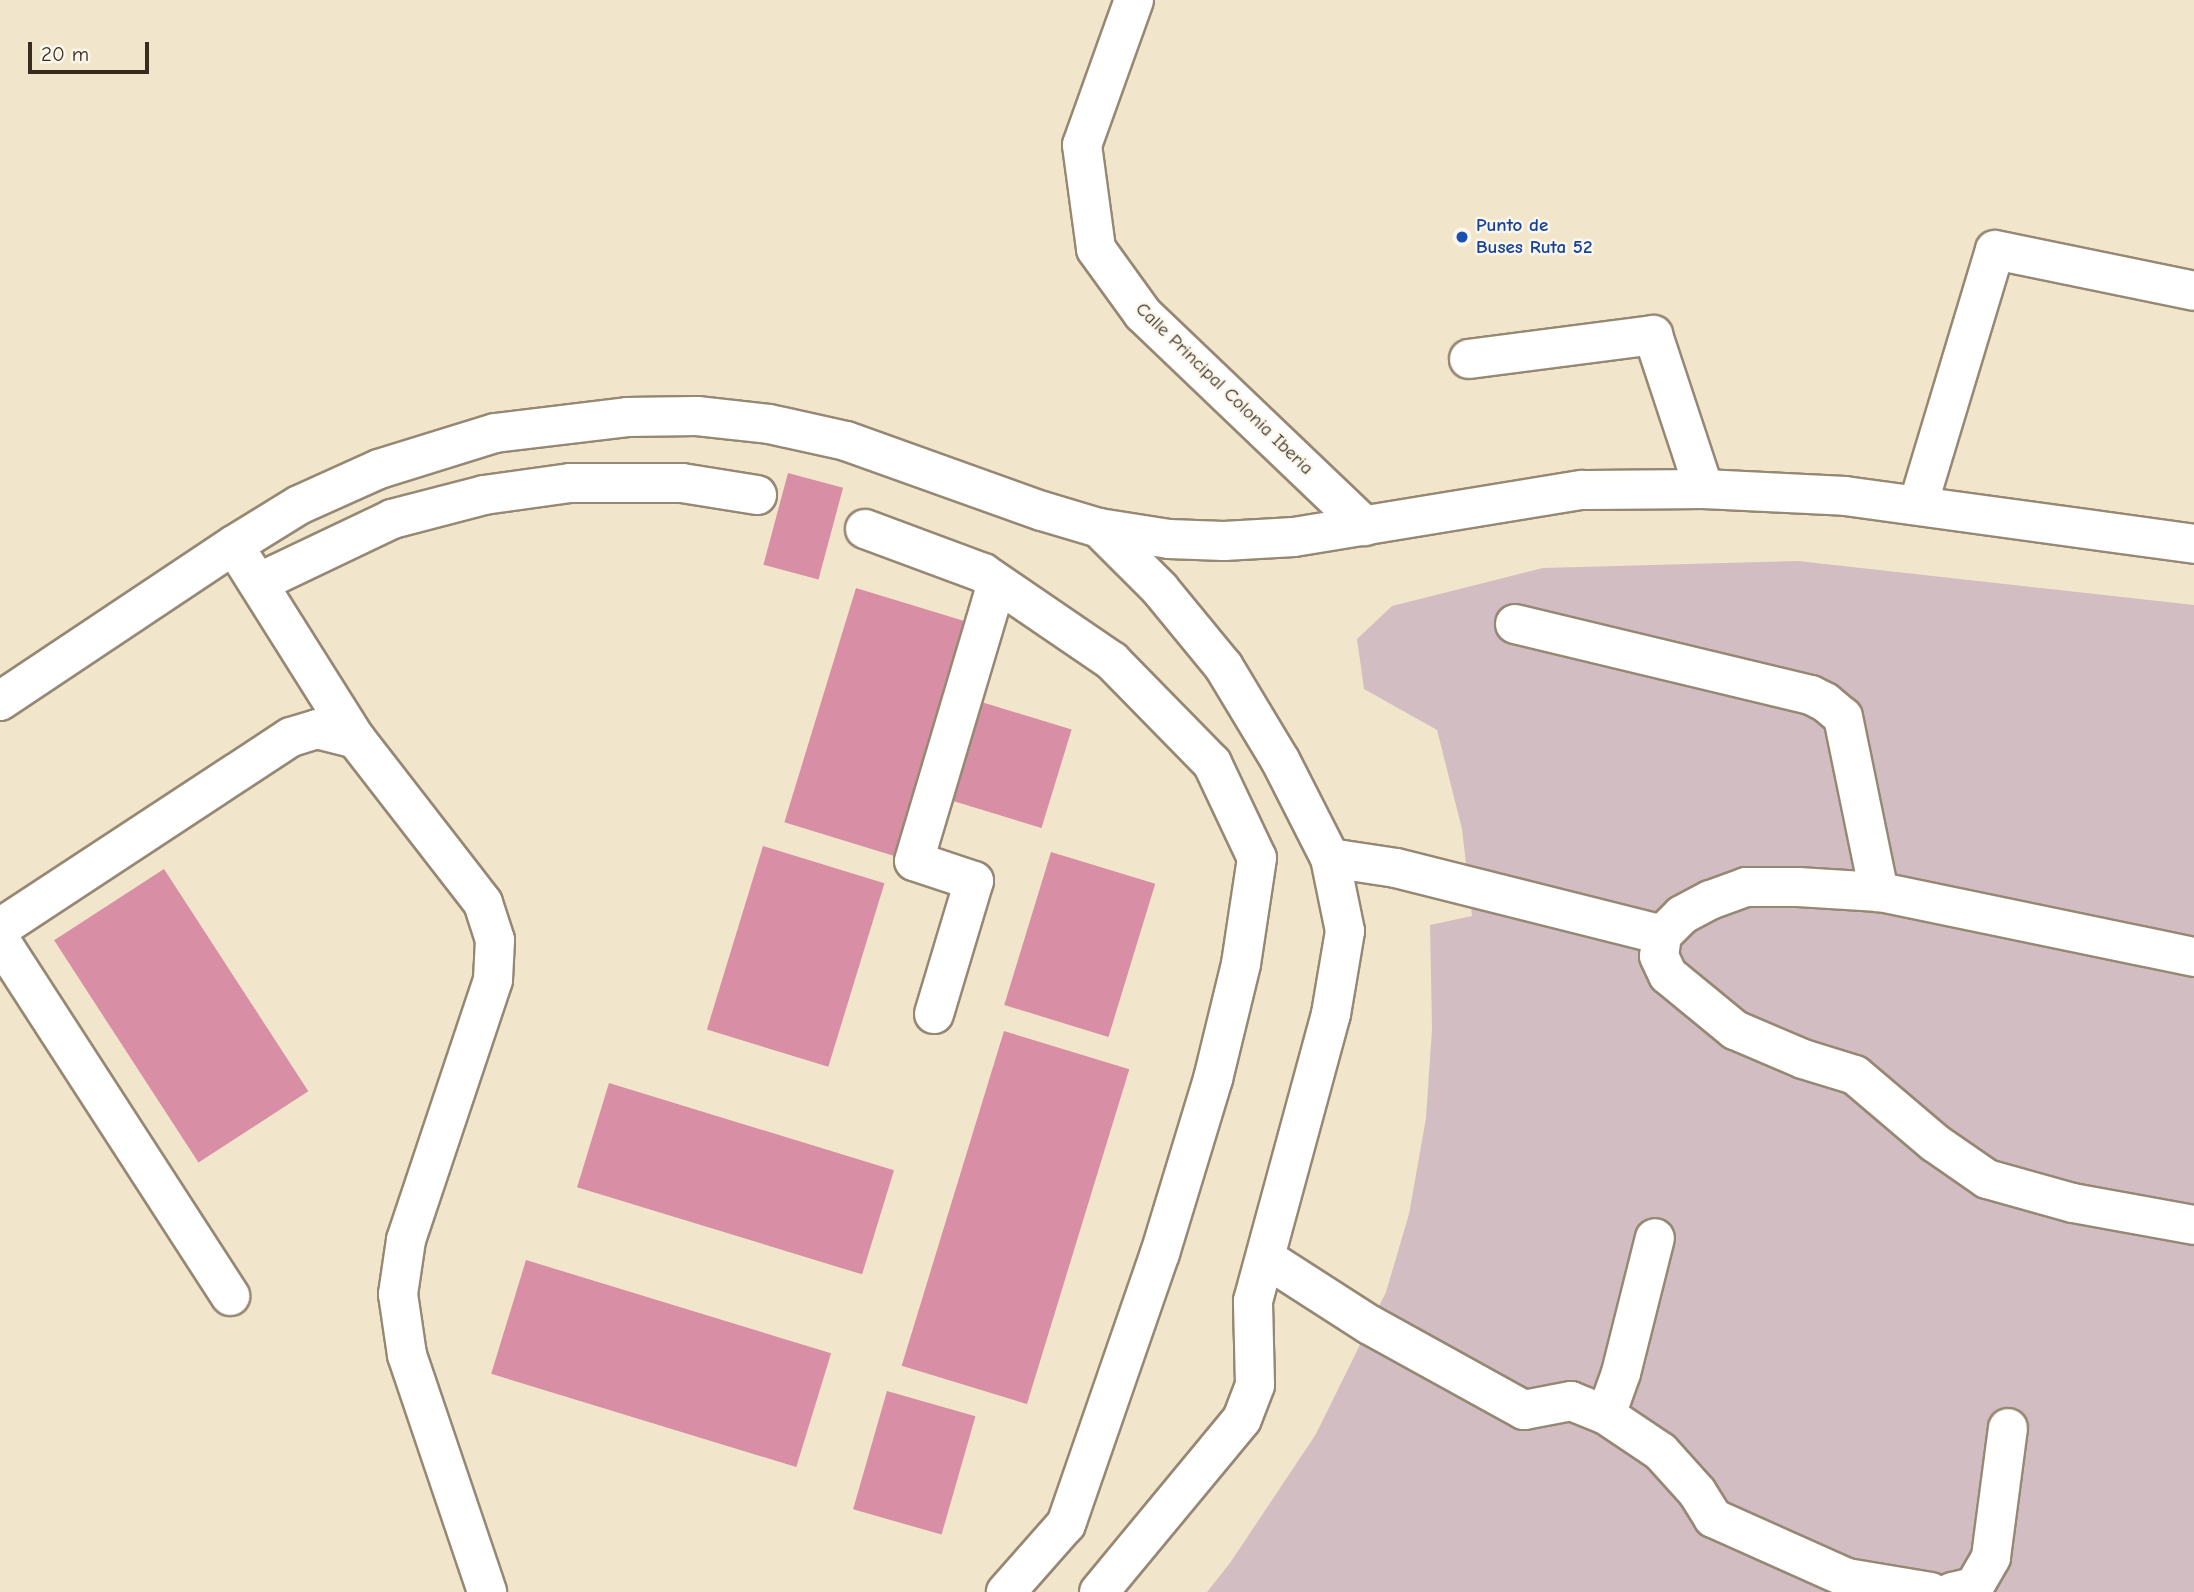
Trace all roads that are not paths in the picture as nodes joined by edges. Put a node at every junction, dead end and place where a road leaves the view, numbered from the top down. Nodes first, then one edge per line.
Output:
1 (1134, 0) edge
2 (2194, 291) edge
3 (1469, 359) dead end
4 (1704, 489) junction
5 (757, 495) dead end
6 (1917, 505) junction
7 (1365, 526) junction
8 (1099, 528) junction
9 (865, 529) dead end
10 (2194, 544) edge
11 (234, 545) junction
12 (258, 583) junction
13 (997, 583) junction
14 (1515, 624) dead end
15 (0, 701) edge
16 (356, 739) junction
17 (1330, 858) junction
18 (1879, 892) junction
19 (0, 928) edge
20 (1662, 935) junction
21 (0, 940) edge
22 (2194, 957) edge
23 (934, 1014) dead end
24 (2194, 1226) edge
25 (1655, 1238) dead end
26 (1267, 1259) junction
27 (230, 1296) dead end
28 (1606, 1415) junction
29 (2008, 1428) dead end
30 (1973, 1590) edge
31 (487, 1592) edge
32 (1006, 1592) edge
33 (1099, 1592) edge
34 (1931, 1592) edge

1 - 7 street, Calle Principal Colonia Iberia
2 - 6 street
3 - 4 street
4 - 6 street
4 - 7 street
5 - 12 street
6 - 10 street
7 - 8 street
8 - 11 street
8 - 17 street
9 - 13 street
11 - 12 street
11 - 15 street
12 - 16 street
13 - 23 street
13 - 32 street
14 - 18 street
16 - 19 street
16 - 31 street
17 - 20 street
17 - 26 street
18 - 20 street
18 - 22 street
20 - 24 street
21 - 27 street
25 - 28 street
26 - 28 street
26 - 33 street
28 - 34 street
29 - 30 street

